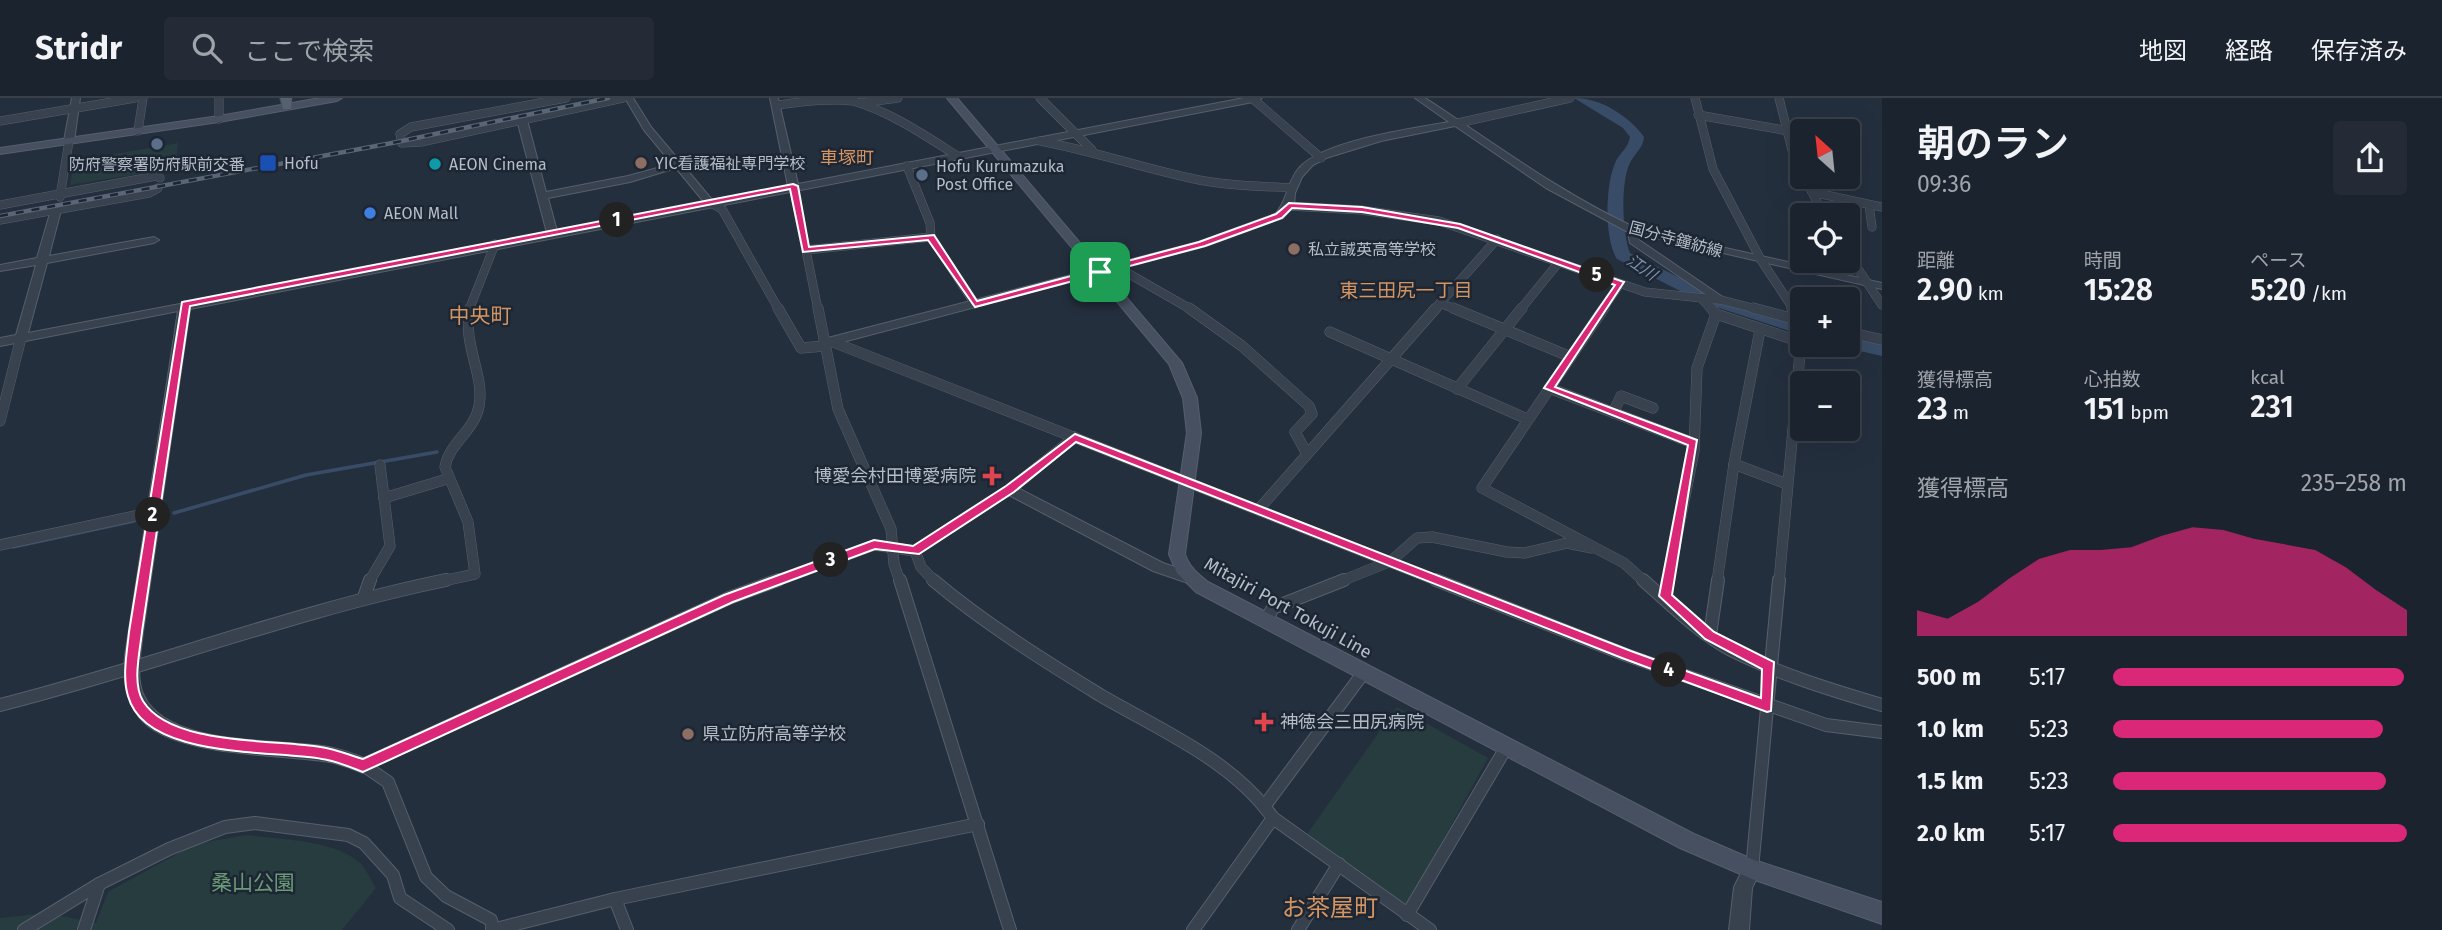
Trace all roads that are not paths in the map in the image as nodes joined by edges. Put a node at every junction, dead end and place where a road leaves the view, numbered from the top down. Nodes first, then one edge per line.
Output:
1 (135, 98) edge
2 (143, 98) edge
3 (219, 98) edge
4 (337, 98) edge
5 (566, 98) edge
6 (623, 98) edge
7 (629, 98) edge
8 (898, 98) edge
9 (952, 98) edge
10 (1040, 98) edge
11 (1254, 98) edge
12 (1419, 98) edge
13 (1570, 98) edge
14 (1695, 98) edge
15 (1779, 98) edge
16 (852, 99) edge
17 (287, 102) edge
18 (775, 102) edge
19 (75, 103) edge
20 (860, 103) junction
21 (1698, 115) junction
22 (219, 119) junction
23 (522, 120) junction
24 (0, 121) edge
25 (1458, 123) junction
26 (138, 131) junction
27 (1789, 131) junction
28 (1073, 135) junction
29 (1790, 136) edge
30 (69, 141) junction
31 (1040, 141) junction
32 (996, 150) junction
33 (1093, 150) junction
34 (0, 151) edge
35 (959, 157) junction
36 (1321, 158) junction
37 (677, 165) junction
38 (906, 166) junction
39 (160, 178) dead end
40 (793, 186) junction
41 (158, 188) dead end
42 (1291, 188) junction
43 (1810, 189) edge
44 (1812, 192) junction
45 (61, 193) junction
46 (542, 196) junction
47 (709, 202) junction
48 (1818, 203) edge
49 (0, 205) edge
50 (1869, 205) junction
51 (1289, 206) junction
52 (1882, 207) edge
53 (55, 210) junction
54 (0, 220) edge
55 (1872, 227) dead end
56 (1633, 230) junction
57 (552, 233) junction
58 (930, 237) junction
59 (1497, 239) junction
60 (154, 240) dead end
61 (495, 244) junction
62 (806, 250) junction
63 (44, 260) junction
64 (1761, 260) junction
65 (1559, 262) junction
66 (1117, 267) junction
67 (0, 268) edge
68 (1860, 271) edge
69 (1100, 272) junction
70 (1868, 283) junction
71 (1620, 284) junction
72 (1882, 286) edge
73 (1702, 298) junction
74 (1721, 300) junction
75 (1440, 303) junction
76 (185, 304) junction
77 (975, 304) junction
78 (1790, 304) edge
79 (1882, 305) edge
80 (1716, 314) junction
81 (1790, 318) edge
82 (1505, 330) junction
83 (1760, 330) junction
84 (1330, 332) dead end
85 (1860, 335) edge
86 (21, 338) junction
87 (1790, 339) edge
88 (1882, 340) edge
89 (0, 342) edge
90 (827, 343) junction
91 (1571, 357) junction
92 (1800, 357) edge
93 (1390, 359) junction
94 (1549, 388) junction
95 (1457, 389) junction
96 (1653, 408) dead end
97 (1613, 412) junction
98 (1527, 419) junction
99 (0, 421) edge
100 (1075, 437) junction
101 (1693, 443) junction
102 (1306, 452) junction
103 (1734, 464) junction
104 (380, 465) dead end
105 (447, 479) junction
106 (1187, 480) junction
107 (1787, 484) junction
108 (1010, 489) junction
109 (384, 498) junction
110 (1259, 509) junction
111 (153, 513) junction
112 (0, 545) edge
113 (895, 546) junction
114 (1595, 548) junction
115 (915, 551) junction
116 (1391, 561) junction
117 (1191, 578) junction
118 (1665, 596) junction
119 (364, 597) junction
120 (1266, 620) junction
121 (1710, 635) junction
122 (1769, 666) junction
123 (132, 668) junction
124 (1364, 672) junction
125 (0, 705) edge
126 (1882, 705) edge
127 (1767, 706) junction
128 (1882, 732) edge
129 (1507, 746) junction
130 (363, 765) junction
131 (1266, 804) junction
132 (1273, 818) junction
133 (978, 824) junction
134 (1339, 864) junction
135 (1752, 869) junction
136 (99, 884) junction
137 (615, 899) junction
138 (1882, 913) edge
139 (1408, 915) junction
140 (1300, 929) edge
141 (24, 930) edge
142 (84, 930) edge
143 (448, 930) edge
144 (492, 930) edge
145 (627, 930) edge
146 (1010, 930) edge
147 (1193, 930) edge
148 (1430, 930) edge
149 (1739, 930) edge

1 - 19 street
2 - 26 street
3 - 22 street
4 - 17 main road
5 - 23 street
6 - 23 street
7 - 37 street
8 - 20 street
9 - 32 main road, Mitajiri Port Tokuji Line
10 - 28 street
11 - 28 street
11 - 36 street
12 - 25 street, 国分寺鐘紡線
13 - 25 street
14 - 21 street
15 - 27 street
16 - 18 street
16 - 20 street
17 - 22 main road
18 - 40 street
19 - 24 street
19 - 30 street
20 - 35 street
21 - 27 street
21 - 64 street
22 - 26 main road
23 - 46 street
25 - 36 street
25 - 56 street, 国分寺鐘紡線
26 - 30 main road
27 - 29 street
28 - 31 street
28 - 33 street
30 - 34 main road
30 - 45 street
31 - 32 street
31 - 33 street
32 - 35 street
32 - 69 main road, Mitajiri Port Tokuji Line
33 - 42 street
35 - 38 street
36 - 42 street
37 - 46 street
37 - 47 street
38 - 40 street
38 - 58 street
39 - 45 street
40 - 47 street
40 - 62 street
41 - 53 street
42 - 51 street
43 - 44 street
44 - 48 street
44 - 50 street
45 - 49 street
45 - 53 street
46 - 57 street
47 - 57 street
47 - 90 street
50 - 52 street
50 - 55 street
51 - 59 street
51 - 66 street
53 - 54 street
53 - 63 street
56 - 64 street, 国分寺鐘紡線
56 - 74 street
57 - 61 street
58 - 62 street
58 - 77 street
59 - 65 street
59 - 75 street
60 - 63 street
61 - 76 street
61 - 105 street
62 - 90 street
63 - 67 street
63 - 86 street
64 - 70 street, 国分寺鐘紡線
64 - 78 street
65 - 71 street
65 - 82 street
66 - 69 street
66 - 102 street
68 - 70 street
69 - 77 street
69 - 106 main road, Mitajiri Port Tokuji Line
70 - 72 street, 国分寺鐘紡線
70 - 79 street
71 - 73 street
71 - 91 street
73 - 74 street
73 - 80 street
74 - 81 street
75 - 82 street
75 - 93 street
76 - 86 street
76 - 111 street
77 - 90 street
80 - 83 street
80 - 101 street
82 - 91 street
82 - 95 street
83 - 87 street
83 - 103 street
84 - 93 street
85 - 88 street
86 - 89 street
86 - 99 street
90 - 100 street
90 - 113 street
91 - 94 street
92 - 107 street
93 - 95 street
93 - 102 street
94 - 97 street
94 - 98 street
95 - 98 street
96 - 97 street
97 - 101 street
98 - 114 street
100 - 106 street
100 - 108 street
101 - 118 street
102 - 110 street
103 - 107 street
103 - 121 street
104 - 109 street
105 - 109 street
105 - 119 street
106 - 110 street
106 - 117 main road, Mitajiri Port Tokuji Line
107 - 122 street
108 - 115 street
108 - 117 street
109 - 119 street
110 - 116 street
111 - 112 street
111 - 123 street
113 - 115 street
113 - 130 street
113 - 133 street
114 - 116 street
114 - 118 street
115 - 131 street
116 - 120 street
116 - 127 street
117 - 120 main road, Mitajiri Port Tokuji Line
118 - 121 street
119 - 123 street
120 - 124 main road, Mitajiri Port Tokuji Line
121 - 122 street
122 - 126 street
122 - 127 street
123 - 125 street
123 - 130 street
124 - 129 main road, Mitajiri Port Tokuji Line
124 - 131 street
127 - 128 street
127 - 135 street
129 - 135 main road, Mitajiri Port Tokuji Line
129 - 139 street
130 - 144 street
131 - 132 street
132 - 134 street
132 - 147 street
133 - 137 street
133 - 146 street
134 - 139 street
134 - 140 street
135 - 138 main road, Mitajiri Port Tokuji Line
135 - 149 street
136 - 141 street
136 - 142 street
136 - 143 street
137 - 144 street
137 - 145 street
139 - 148 street

